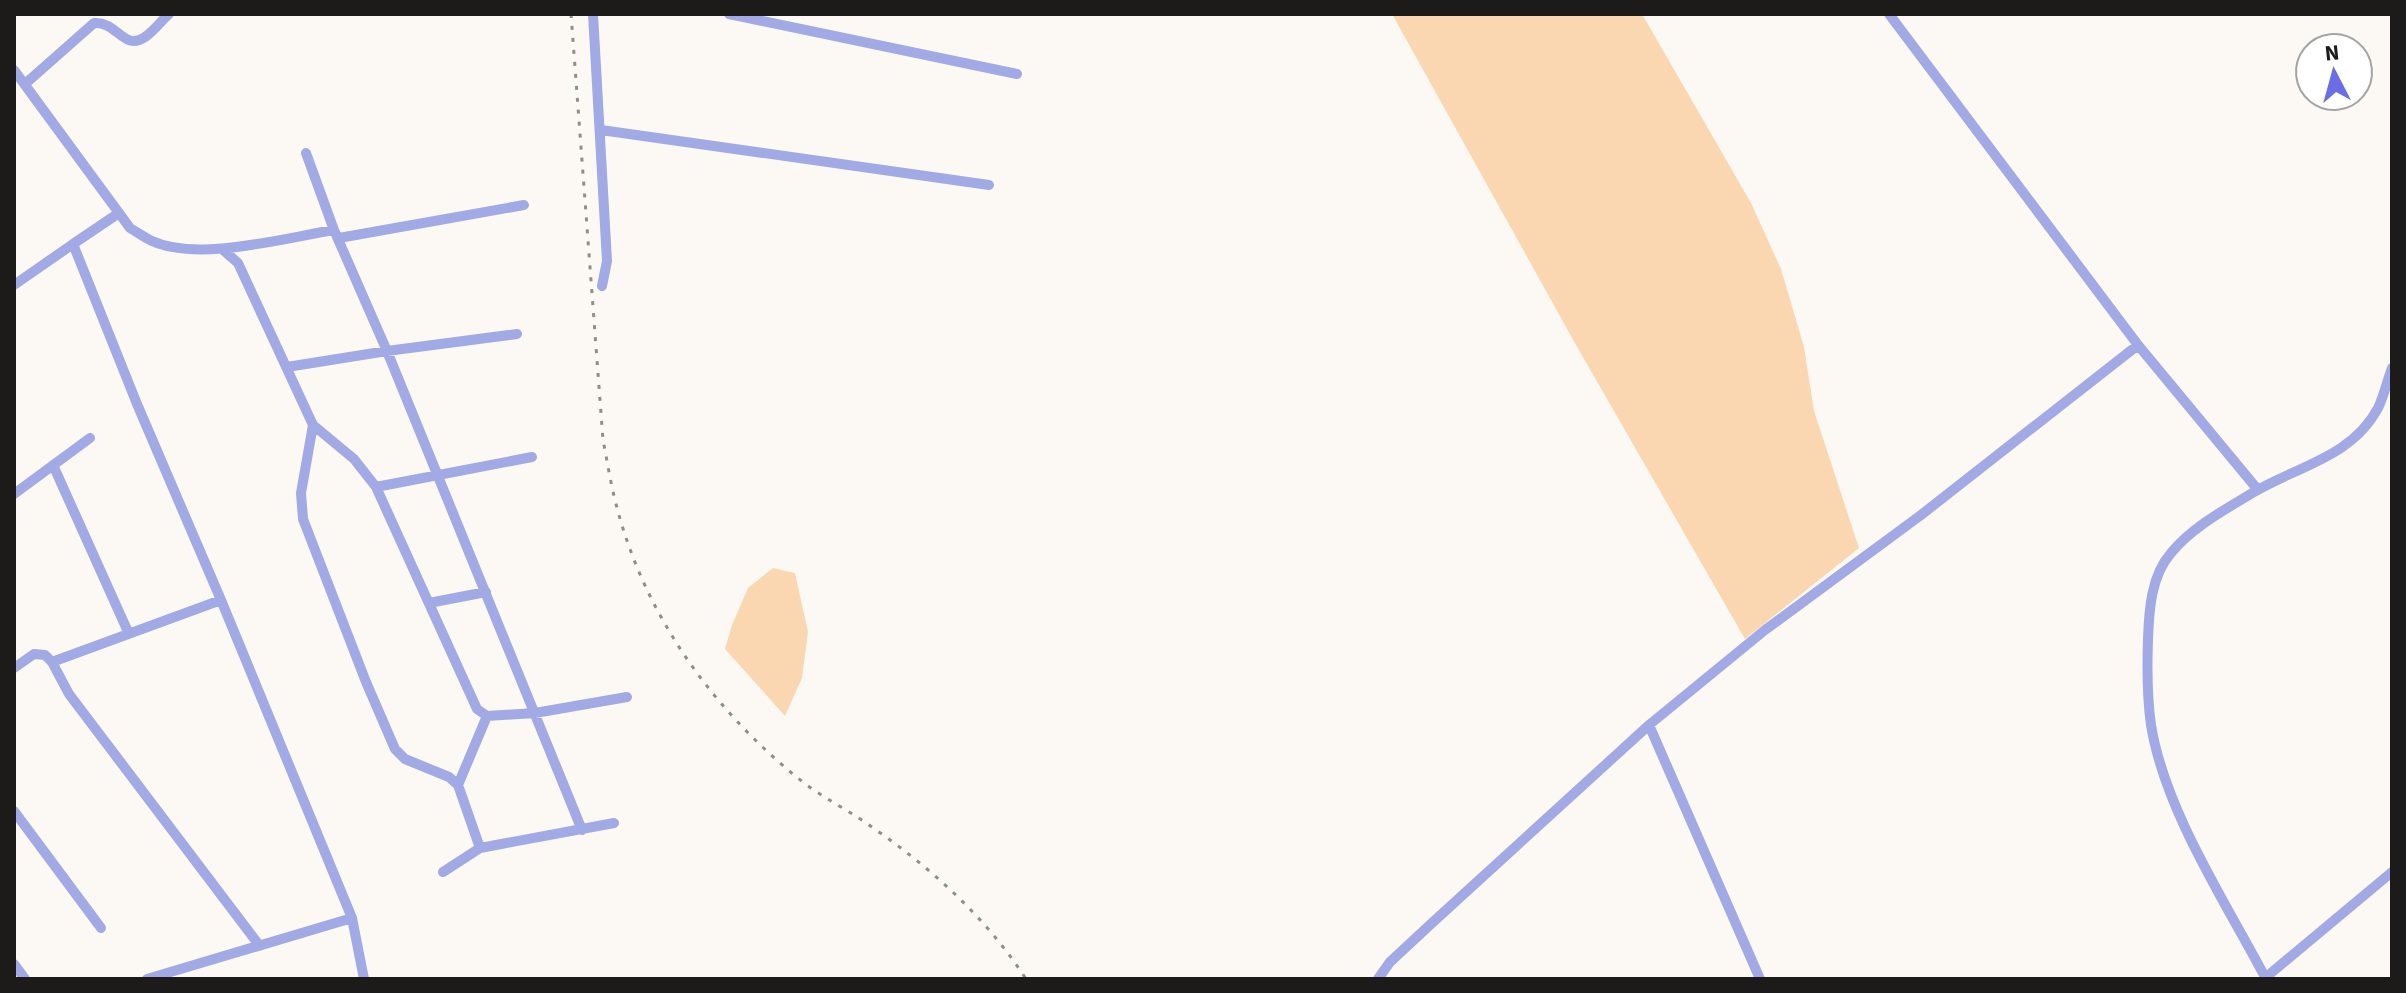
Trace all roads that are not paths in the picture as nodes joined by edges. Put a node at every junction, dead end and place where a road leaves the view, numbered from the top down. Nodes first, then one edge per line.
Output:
1 (169, 14) edge
2 (593, 14) edge
3 (729, 14) edge
4 (1889, 14) edge
5 (14, 70) edge
6 (1017, 74) dead end
7 (25, 84) junction
8 (601, 130) junction
9 (306, 153) dead end
10 (989, 185) dead end
11 (524, 205) dead end
12 (119, 213) junction
13 (336, 234) junction
14 (73, 244) junction
15 (222, 249) junction
16 (14, 285) edge
17 (602, 286) dead end
18 (517, 334) dead end
19 (2138, 345) junction
20 (387, 351) junction
21 (287, 367) junction
22 (2392, 368) edge
23 (313, 425) junction
24 (90, 438) dead end
25 (532, 457) dead end
26 (53, 465) junction
27 (438, 474) junction
28 (376, 487) junction
29 (2258, 490) junction
30 (14, 494) edge
31 (486, 592) junction
32 (221, 600) junction
33 (429, 603) junction
34 (129, 634) junction
35 (52, 662) junction
36 (14, 668) edge
37 (627, 697) dead end
38 (535, 713) junction
39 (487, 716) junction
40 (1649, 725) junction
41 (458, 785) junction
42 (14, 811) edge
43 (614, 823) dead end
44 (582, 830) junction
45 (480, 848) junction
46 (443, 872) dead end
47 (2392, 872) edge
48 (352, 918) junction
49 (101, 928) dead end
50 (259, 945) junction
51 (14, 964) edge
52 (25, 979) edge
53 (147, 979) edge
54 (364, 979) edge
55 (1378, 979) edge
56 (1760, 979) edge
57 (2265, 979) edge

1 - 7 street
2 - 8 street
3 - 6 street
4 - 19 street
5 - 7 street
7 - 12 street
8 - 10 street
8 - 17 street
9 - 13 street
11 - 13 street
12 - 14 street
12 - 15 street
13 - 15 street
13 - 20 street
14 - 16 street
14 - 32 street
15 - 21 street
18 - 20 street
19 - 29 street
19 - 40 street
20 - 21 street
20 - 27 street
21 - 23 street
22 - 29 street
23 - 28 street
23 - 41 street
24 - 26 street
25 - 27 street
26 - 30 street
26 - 34 street
27 - 28 street
27 - 31 street
28 - 33 street
29 - 57 street
31 - 33 street
31 - 38 street
32 - 34 street
32 - 48 street
33 - 39 street
34 - 35 street
35 - 36 street
35 - 50 street
37 - 38 street
38 - 39 street
38 - 44 street
39 - 41 street
40 - 55 street
40 - 56 street
41 - 45 street
42 - 49 street
43 - 44 street
44 - 45 street
45 - 46 street
47 - 57 street
48 - 50 street
48 - 54 street
50 - 53 street
51 - 52 street

